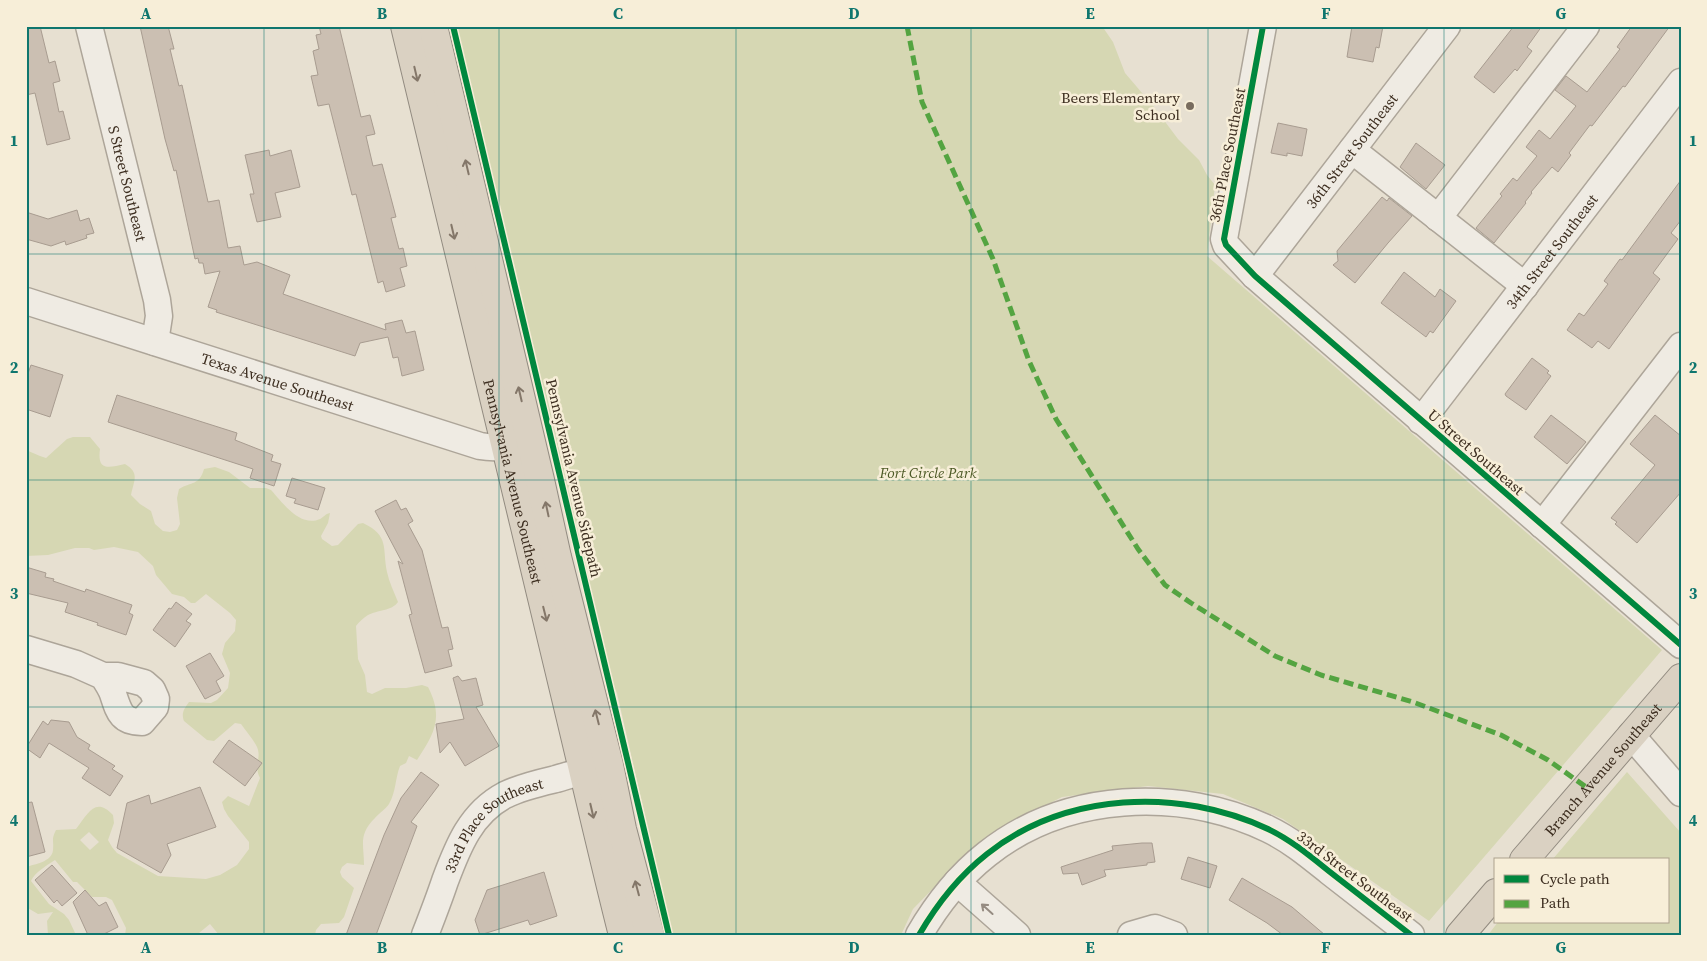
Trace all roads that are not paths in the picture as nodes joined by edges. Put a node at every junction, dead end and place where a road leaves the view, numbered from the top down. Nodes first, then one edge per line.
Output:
1 (89, 26) edge
2 (405, 26) edge
3 (433, 26) edge
4 (1263, 26) edge
5 (1447, 26) edge
6 (1586, 26) edge
7 (1681, 82) edge
8 (1352, 150) junction
9 (1438, 218) junction
10 (1255, 276) junction
11 (1525, 286) junction
12 (26, 301) edge
13 (154, 342) junction
14 (1681, 346) edge
15 (1421, 421) junction
16 (531, 441) junction
17 (504, 448) junction
18 (1542, 525) junction
19 (1681, 645) edge
20 (26, 649) edge
21 (103, 676) dead end
22 (1681, 678) edge
23 (1631, 736) junction
24 (596, 767) junction
25 (1681, 793) edge
26 (1526, 858) edge
27 (957, 882) junction
28 (1494, 895) edge
29 (425, 935) edge
30 (624, 935) edge
31 (650, 935) edge
32 (919, 935) edge
33 (1017, 935) edge
34 (1131, 935) edge
35 (1174, 935) edge
36 (1411, 935) edge
37 (1460, 935) edge

1 - 13 street, S Street Southeast
2 -> 17 highway, Pennsylvania Avenue Southeast
16 -> 3 highway, Pennsylvania Avenue Southeast
4 - 10 street, 36th Place Southeast
5 - 8 street, 36th Street Southeast
6 - 9 street
7 - 11 street, 34th Street Southeast
8 - 9 street
8 - 10 street, 36th Street Southeast
9 - 11 street
10 - 15 street, U Street Southeast
11 - 15 street, 34th Street Southeast
12 - 13 street, Texas Avenue Southeast
13 - 17 street, Texas Avenue Southeast
14 - 18 street
15 - 18 street, U Street Southeast
16 - 17 street, Texas Avenue Southeast
24 -> 16 highway, Pennsylvania Avenue Southeast
17 -> 24 highway, Pennsylvania Avenue Southeast
18 - 19 street, U Street Southeast
20 - 21 street
22 - 23 highway, Branch Avenue Southeast
23 - 25 street
23 - 26 highway, Branch Avenue Southeast
24 - 29 street, 33rd Place Southeast
24 -> 30 highway, Pennsylvania Avenue Southeast
31 -> 24 highway, Pennsylvania Avenue Southeast
27 - 32 street, 33rd Street Southeast
33 -> 27 street
27 - 36 street, 33rd Street Southeast
28 - 37 highway
34 - 35 street

